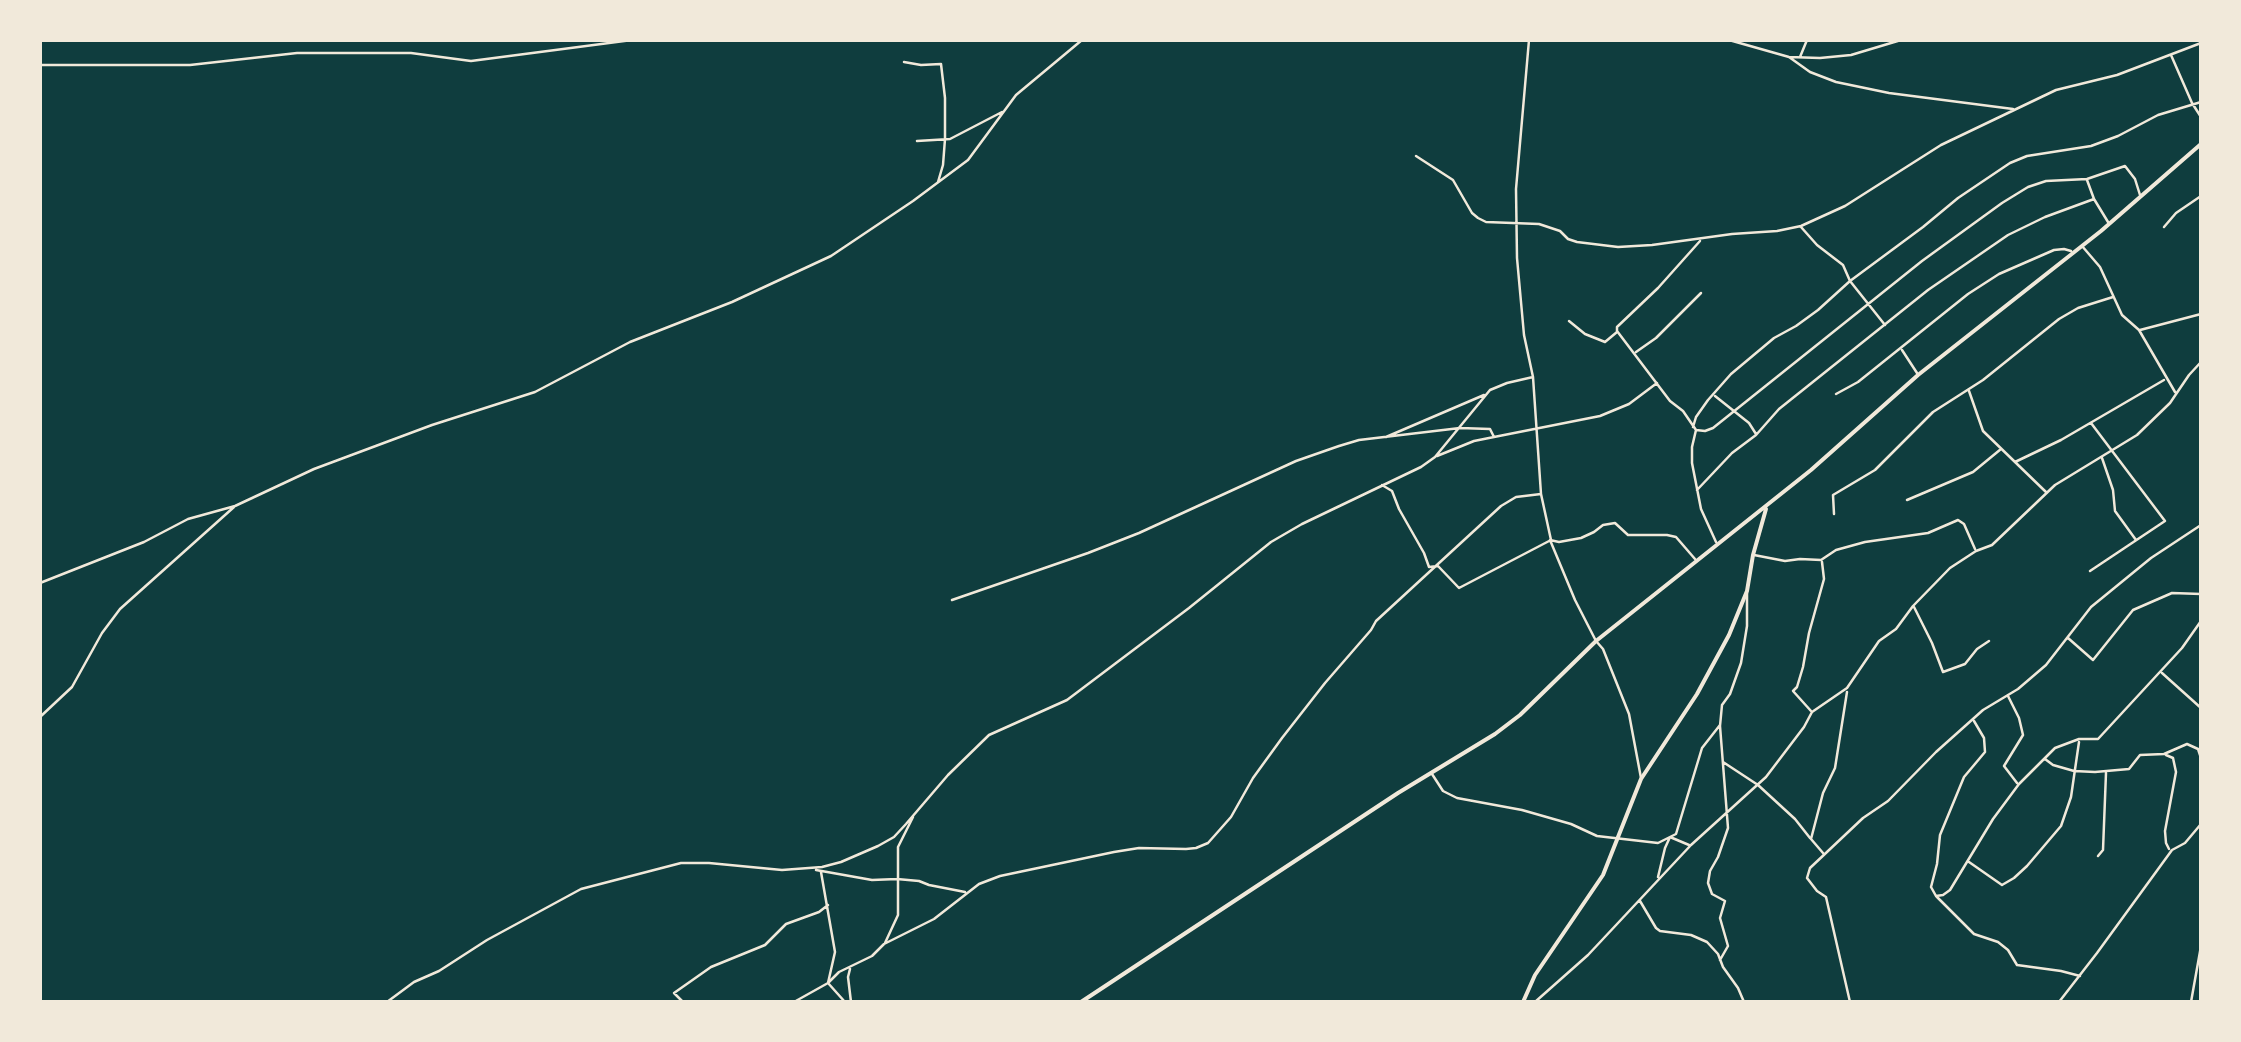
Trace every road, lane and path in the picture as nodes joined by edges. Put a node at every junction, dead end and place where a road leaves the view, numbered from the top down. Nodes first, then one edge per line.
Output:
1 (632, 40) edge
2 (1082, 40) edge
3 (1529, 40) edge
4 (1728, 40) edge
5 (1807, 40) edge
6 (1901, 40) edge
7 (2201, 43) edge
8 (2171, 54) junction
9 (1789, 57) junction
10 (1800, 58) junction
11 (904, 62) dead end
12 (40, 65) edge
13 (2201, 102) edge
14 (2192, 103) junction
15 (2014, 110) junction
16 (1003, 111) junction
17 (2201, 117) edge
18 (945, 139) junction
19 (916, 141) dead end
20 (2201, 144) edge
21 (1416, 156) dead end
22 (2087, 179) junction
23 (938, 183) junction
24 (2201, 196) edge
25 (2140, 197) junction
26 (2094, 200) junction
27 (1516, 222) junction
28 (2109, 223) junction
29 (1800, 226) junction
30 (2164, 227) dead end
31 (1701, 240) junction
32 (2082, 246) junction
33 (2072, 252) junction
34 (1850, 281) junction
35 (1701, 293) dead end
36 (2114, 297) junction
37 (1868, 304) junction
38 (2201, 314) edge
39 (1568, 321) dead end
40 (1884, 325) junction
41 (2139, 330) junction
42 (1617, 331) junction
43 (1902, 349) junction
44 (1635, 353) junction
45 (2201, 362) edge
46 (1918, 374) junction
47 (1532, 377) junction
48 (2166, 379) junction
49 (1657, 383) junction
50 (1969, 390) junction
51 (1485, 394) junction
52 (1836, 394) dead end
53 (2176, 394) junction
54 (1714, 395) junction
55 (1735, 410) junction
56 (2092, 423) junction
57 (1460, 428) junction
58 (1536, 428) junction
59 (1695, 429) junction
60 (1756, 435) junction
61 (1494, 437) junction
62 (1383, 438) junction
63 (2002, 448) junction
64 (2111, 450) junction
65 (2102, 456) junction
66 (1435, 457) junction
67 (2016, 462) junction
68 (1382, 485) junction
69 (1698, 490) junction
70 (1541, 494) junction
71 (2048, 494) junction
72 (1907, 500) dead end
73 (235, 506) junction
74 (1765, 507) junction
75 (1834, 514) dead end
76 (2201, 525) edge
77 (1550, 540) junction
78 (2136, 540) junction
79 (1718, 546) junction
80 (1976, 550) junction
81 (1753, 555) junction
82 (1821, 560) junction
83 (1698, 562) junction
84 (1438, 566) junction
85 (2090, 571) dead end
86 (40, 583) edge
87 (1747, 591) junction
88 (2201, 594) edge
89 (952, 600) dead end
90 (1913, 606) junction
91 (2201, 621) edge
92 (2068, 638) junction
93 (1596, 641) junction
94 (1990, 641) dead end
95 (2161, 672) junction
96 (1847, 688) junction
97 (2008, 696) junction
98 (2201, 708) edge
99 (1812, 712) junction
100 (40, 717) edge
101 (1972, 719) junction
102 (1721, 724) junction
103 (2079, 739) junction
104 (2164, 754) junction
105 (2045, 758) junction
106 (2201, 758) edge
107 (1724, 762) junction
108 (2074, 771) junction
109 (2106, 772) junction
110 (1432, 774) junction
111 (1641, 779) junction
112 (1758, 784) junction
113 (2018, 784) junction
114 (916, 811) junction
115 (1726, 814) junction
116 (2201, 824) edge
117 (1670, 837) junction
118 (1617, 839) junction
119 (1810, 839) junction
120 (1691, 845) junction
121 (2172, 850) junction
122 (1824, 854) junction
123 (2098, 856) dead end
124 (1967, 861) junction
125 (811, 868) junction
126 (821, 871) junction
127 (897, 879) junction
128 (1657, 882) junction
129 (967, 892) junction
130 (1936, 896) junction
131 (1639, 900) junction
132 (828, 905) junction
133 (884, 944) junction
134 (2201, 946) edge
135 (1720, 960) junction
136 (851, 967) junction
137 (2080, 976) junction
138 (2198, 977) edge
139 (828, 983) junction
140 (388, 1002) edge
141 (683, 1002) edge
142 (794, 1002) edge
143 (845, 1002) edge
144 (851, 1002) edge
145 (1082, 1002) edge
146 (1523, 1002) edge
147 (1535, 1002) edge
148 (1744, 1002) edge
149 (1850, 1002) edge
150 (2059, 1002) edge
151 (2191, 1002) edge

1 - 12 street
2 - 16 street
3 - 27 street
4 - 9 street
5 - 10 street
6 - 10 street
7 - 8 street
8 - 14 street
8 - 15 street
9 - 10 street
9 - 15 street
11 - 18 street
13 - 14 street
14 - 17 street
14 - 34 street
15 - 29 street
16 - 18 street
16 - 23 street
18 - 19 street
18 - 23 street
20 - 25 street
21 - 27 street
22 - 25 street
22 - 26 street
22 - 37 street
23 - 73 street
24 - 30 street
25 - 28 street
26 - 28 street
26 - 40 street
27 - 31 street
27 - 47 street
28 - 32 street
29 - 31 street
29 - 34 street
31 - 42 street
32 - 33 street
32 - 36 street
33 - 43 street
33 - 46 street
34 - 37 street
34 - 54 street
35 - 44 street
36 - 41 street
36 - 50 street
37 - 40 street
37 - 55 street
38 - 41 street
39 - 42 street
40 - 60 street
41 - 48 street
42 - 44 street
43 - 46 street
43 - 52 street
44 - 49 street
45 - 53 street
46 - 74 street
47 - 51 street
47 - 58 street
48 - 53 street
48 - 56 street
49 - 58 street
49 - 59 street
50 - 63 street
50 - 75 street
51 - 57 street
51 - 62 street
53 - 64 street
54 - 55 street
54 - 59 street
55 - 59 street
55 - 60 street
56 - 64 street
56 - 67 street
57 - 61 street
57 - 62 street
57 - 66 street
58 - 61 street
58 - 70 street
59 - 69 street
60 - 69 street
61 - 66 street
62 - 89 street
63 - 67 street
63 - 72 street
64 - 65 street
64 - 78 street
65 - 71 street
65 - 78 street
66 - 68 street
67 - 71 street
68 - 84 street
68 - 114 street
69 - 79 street
70 - 77 street
70 - 84 street
71 - 80 street
73 - 86 street
73 - 100 street
74 - 79 street
74 - 81 street
76 - 92 street
77 - 83 street
77 - 84 street
77 - 93 street
78 - 85 street
79 - 83 street
80 - 82 street
80 - 90 street
81 - 82 street
81 - 87 street
82 - 99 street
83 - 93 street
84 - 129 street
87 - 102 street
87 - 111 street
88 - 92 street
90 - 94 street
90 - 96 street
91 - 95 street
92 - 97 street
93 - 110 street
93 - 111 street
95 - 98 street
95 - 103 street
96 - 99 street
96 - 119 street
97 - 101 street
97 - 113 street
99 - 112 street
101 - 122 street
101 - 130 street
102 - 107 street
102 - 117 street
103 - 105 street
103 - 108 street
104 - 106 street
104 - 109 street
104 - 121 street
105 - 108 street
105 - 113 street
107 - 112 street
107 - 115 street
108 - 109 street
108 - 124 street
109 - 123 street
110 - 118 street
110 - 145 street
111 - 118 street
112 - 115 street
112 - 119 street
113 - 124 street
114 - 125 street
114 - 127 street
115 - 120 street
115 - 135 street
116 - 121 street
117 - 118 street
117 - 120 street
117 - 128 street
118 - 146 street
119 - 122 street
120 - 128 street
121 - 137 street
122 - 149 street
124 - 130 street
125 - 126 street
125 - 140 street
126 - 127 street
126 - 132 street
127 - 129 street
127 - 133 street
128 - 131 street
129 - 133 street
130 - 137 street
131 - 135 street
131 - 147 street
132 - 139 street
132 - 141 street
133 - 136 street
134 - 138 street
135 - 148 street
136 - 139 street
136 - 144 street
137 - 150 street
138 - 151 street
139 - 142 street
139 - 143 street

